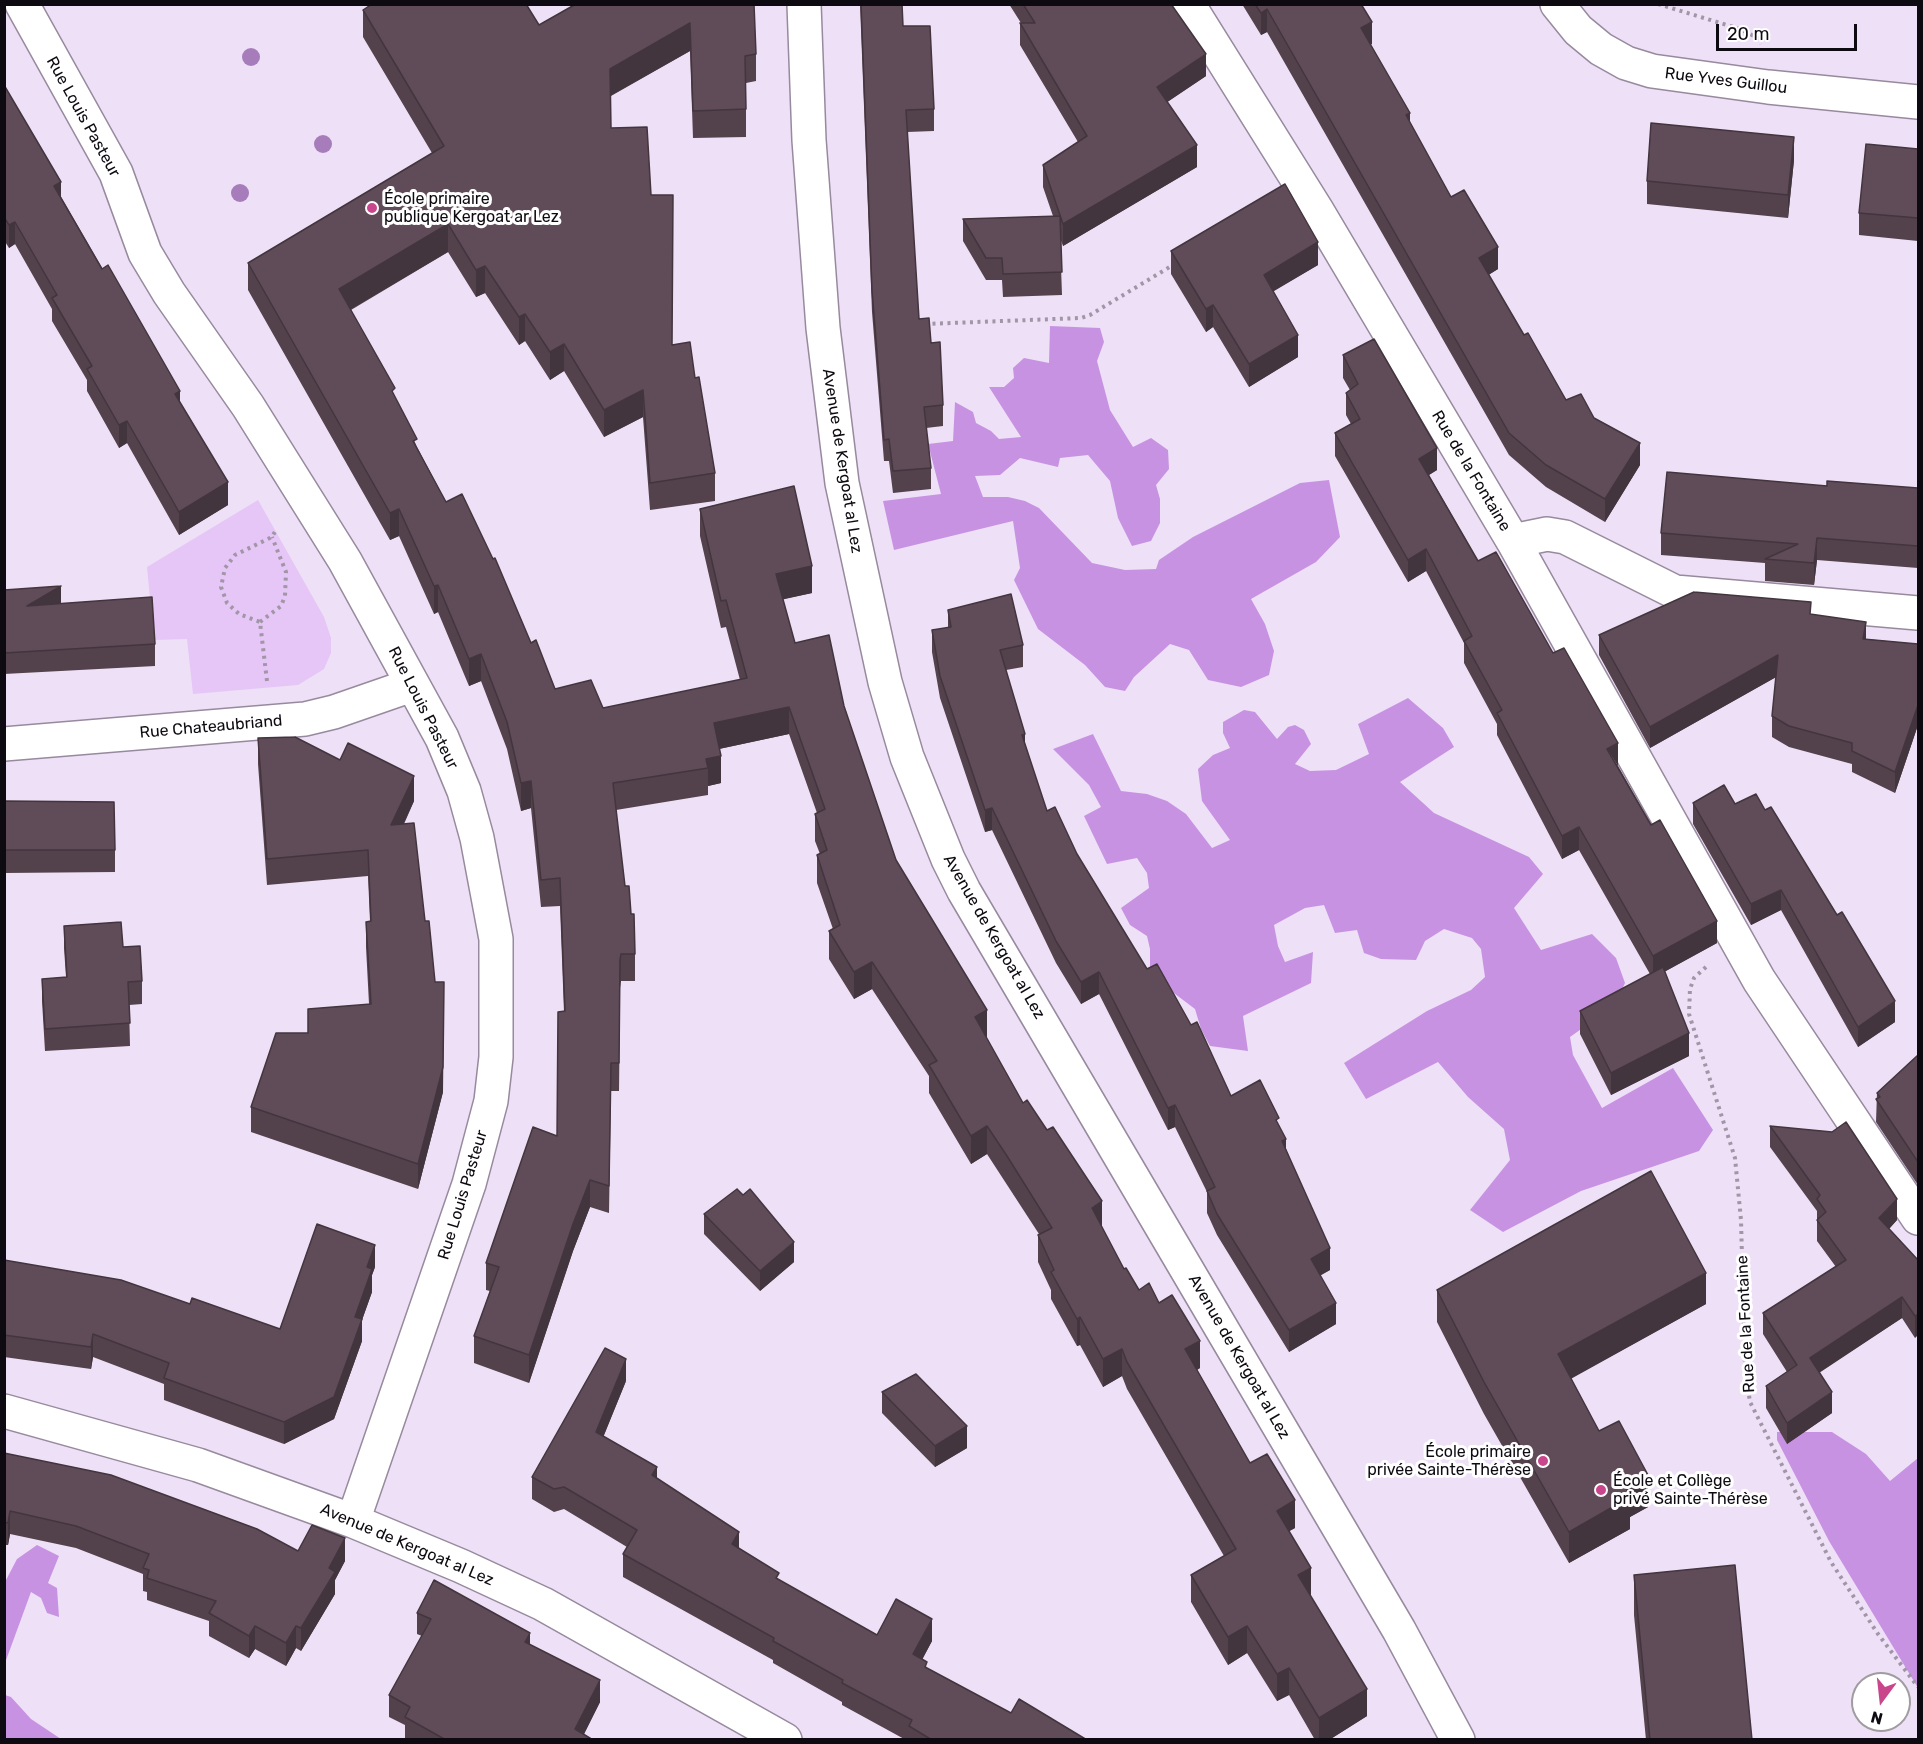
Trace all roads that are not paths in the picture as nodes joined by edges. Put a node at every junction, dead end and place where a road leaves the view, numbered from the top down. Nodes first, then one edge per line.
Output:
1 (22, 4) edge
2 (804, 4) edge
3 (1188, 4) edge
4 (1557, 4) edge
5 (1918, 102) edge
6 (1513, 541) junction
7 (1918, 613) edge
8 (412, 685) junction
9 (4, 744) edge
10 (1918, 1218) edge
11 (4, 1411) edge
12 (353, 1521) junction
13 (785, 1740) edge
14 (1458, 1740) edge

1 - 8 street, Rue Louis Pasteur
2 - 14 street, Avenue de Kergoat al Lez
3 - 6 street, Rue de la Fontaine
4 - 5 street, Rue Yves Guillou
6 - 7 street
6 - 10 street, Rue de la Fontaine
8 - 9 street, Rue Chateaubriand
8 - 12 street, Rue Louis Pasteur
11 - 12 street, Avenue de Kergoat al Lez
12 - 13 street, Avenue de Kergoat al Lez

